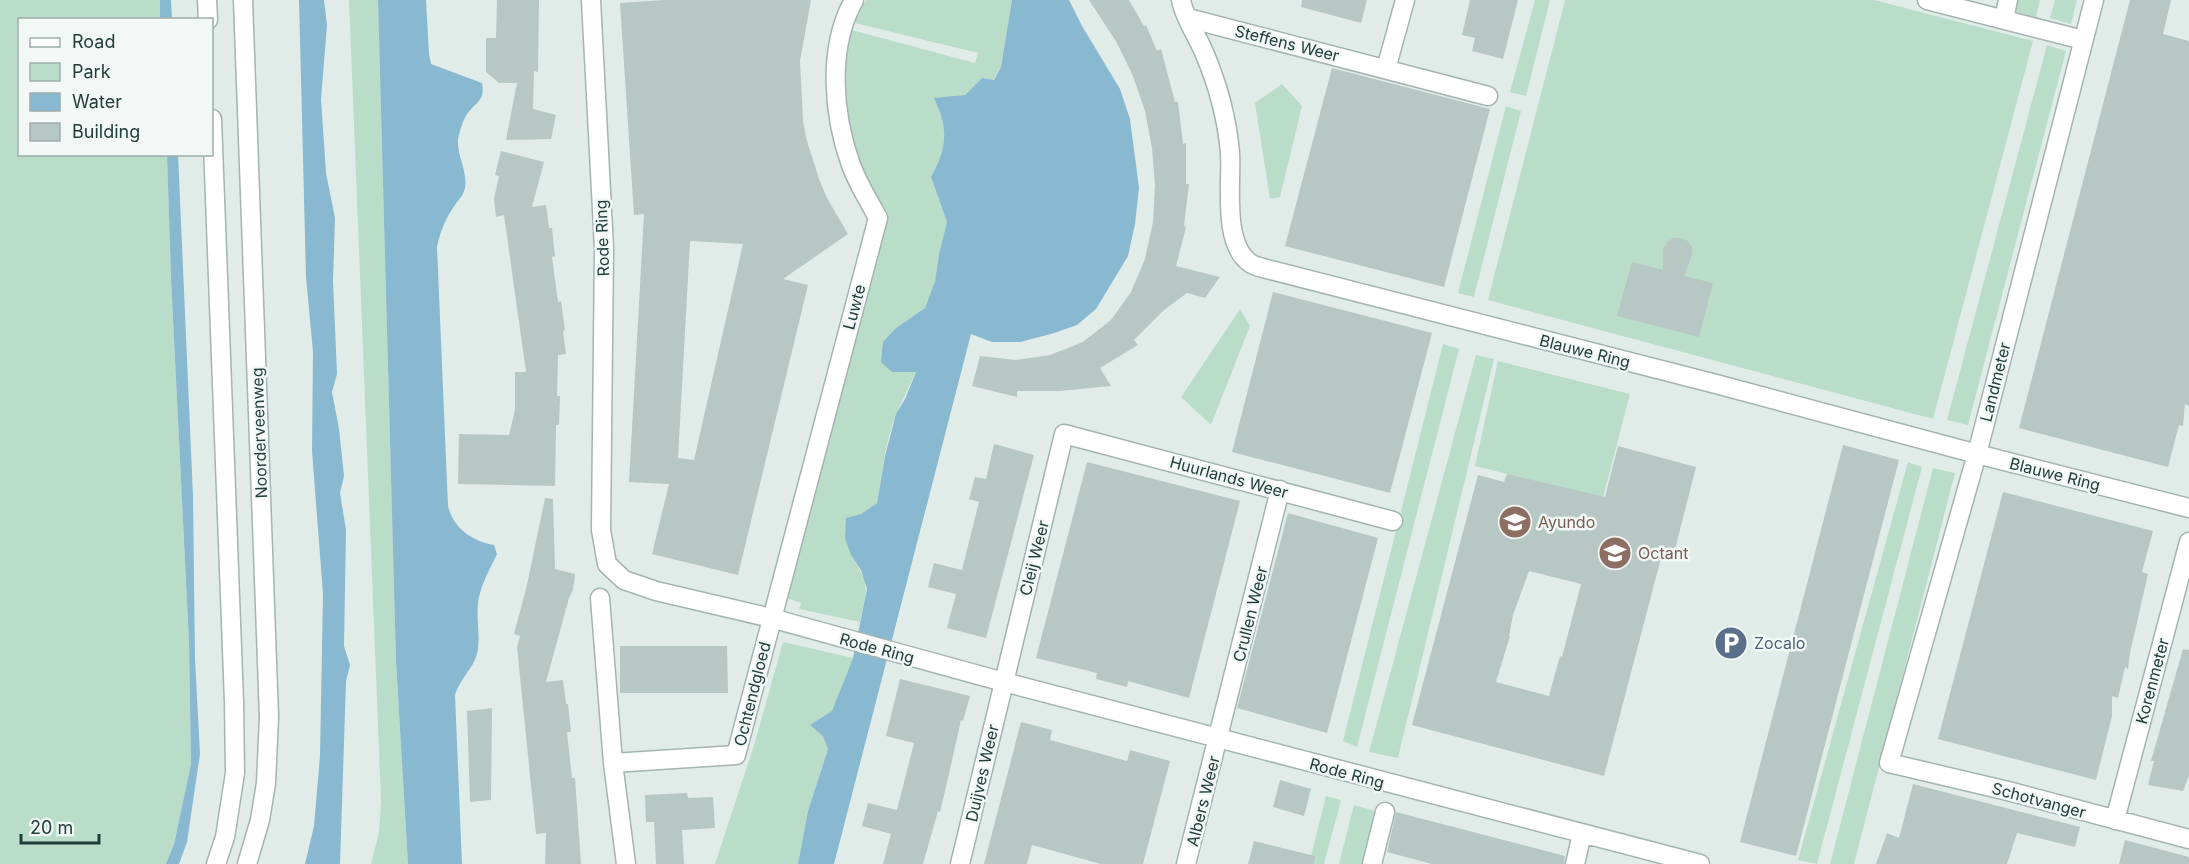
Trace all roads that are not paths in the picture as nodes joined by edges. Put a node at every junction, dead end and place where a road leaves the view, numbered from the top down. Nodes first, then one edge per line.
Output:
1 (207, 0) edge
2 (243, 0) edge
3 (591, 0) edge
4 (854, 0) edge
5 (1181, 0) edge
6 (1405, 0) edge
7 (1928, 0) edge
8 (2008, 0) edge
9 (2094, 0) edge
10 (208, 18) edge
11 (1188, 18) junction
12 (2004, 19) junction
13 (2083, 40) junction
14 (1386, 69) junction
15 (1488, 96) dead end
16 (213, 146) edge
17 (1064, 434) joint
18 (1977, 454) junction
19 (1280, 490) junction
20 (2189, 507) edge
21 (1393, 521) dead end
22 (2189, 542) edge
23 (600, 598) dead end
24 (771, 618) junction
25 (1004, 682) junction
26 (1219, 738) junction
27 (612, 763) junction
28 (1889, 763) joint
29 (1385, 812) dead end
30 (2115, 820) junction
31 (1582, 834) junction
32 (2189, 839) edge
33 (216, 864) edge
34 (247, 864) edge
35 (626, 864) edge
36 (960, 864) edge
37 (1186, 864) edge
38 (1372, 864) edge
39 (1575, 864) edge
40 (1700, 864) edge

1 - 10 street
2 - 34 street, Noorderveenweg
3 - 24 street, Rode Ring
4 - 24 street, Luwte
5 - 11 street, Blauwe Ring
6 - 14 street
7 - 12 street
8 - 12 street
9 - 13 street, Landmeter
11 - 14 street, Steffens Weer
11 - 18 street, Blauwe Ring
12 - 13 street
13 - 18 street, Landmeter
14 - 15 street, Steffens Weer
16 - 33 street
17 - 19 street, Huurlands Weer
17 - 25 street, Cleij Weer
18 - 20 street, Blauwe Ring
18 - 28 street, Landmeter
19 - 21 street, Huurlands Weer
19 - 26 street, Crullen Weer
22 - 30 street, Korenmeter
23 - 27 street
24 - 25 street, Rode Ring
24 - 27 street, Ochtendgloed
25 - 26 street, Rode Ring
25 - 36 street, Duijves Weer
26 - 31 street, Rode Ring
26 - 37 street, Albers Weer
27 - 35 street
28 - 30 street, Schotvanger
29 - 38 street
30 - 32 street, Schotvanger
31 - 39 street
31 - 40 street, Rode Ring

